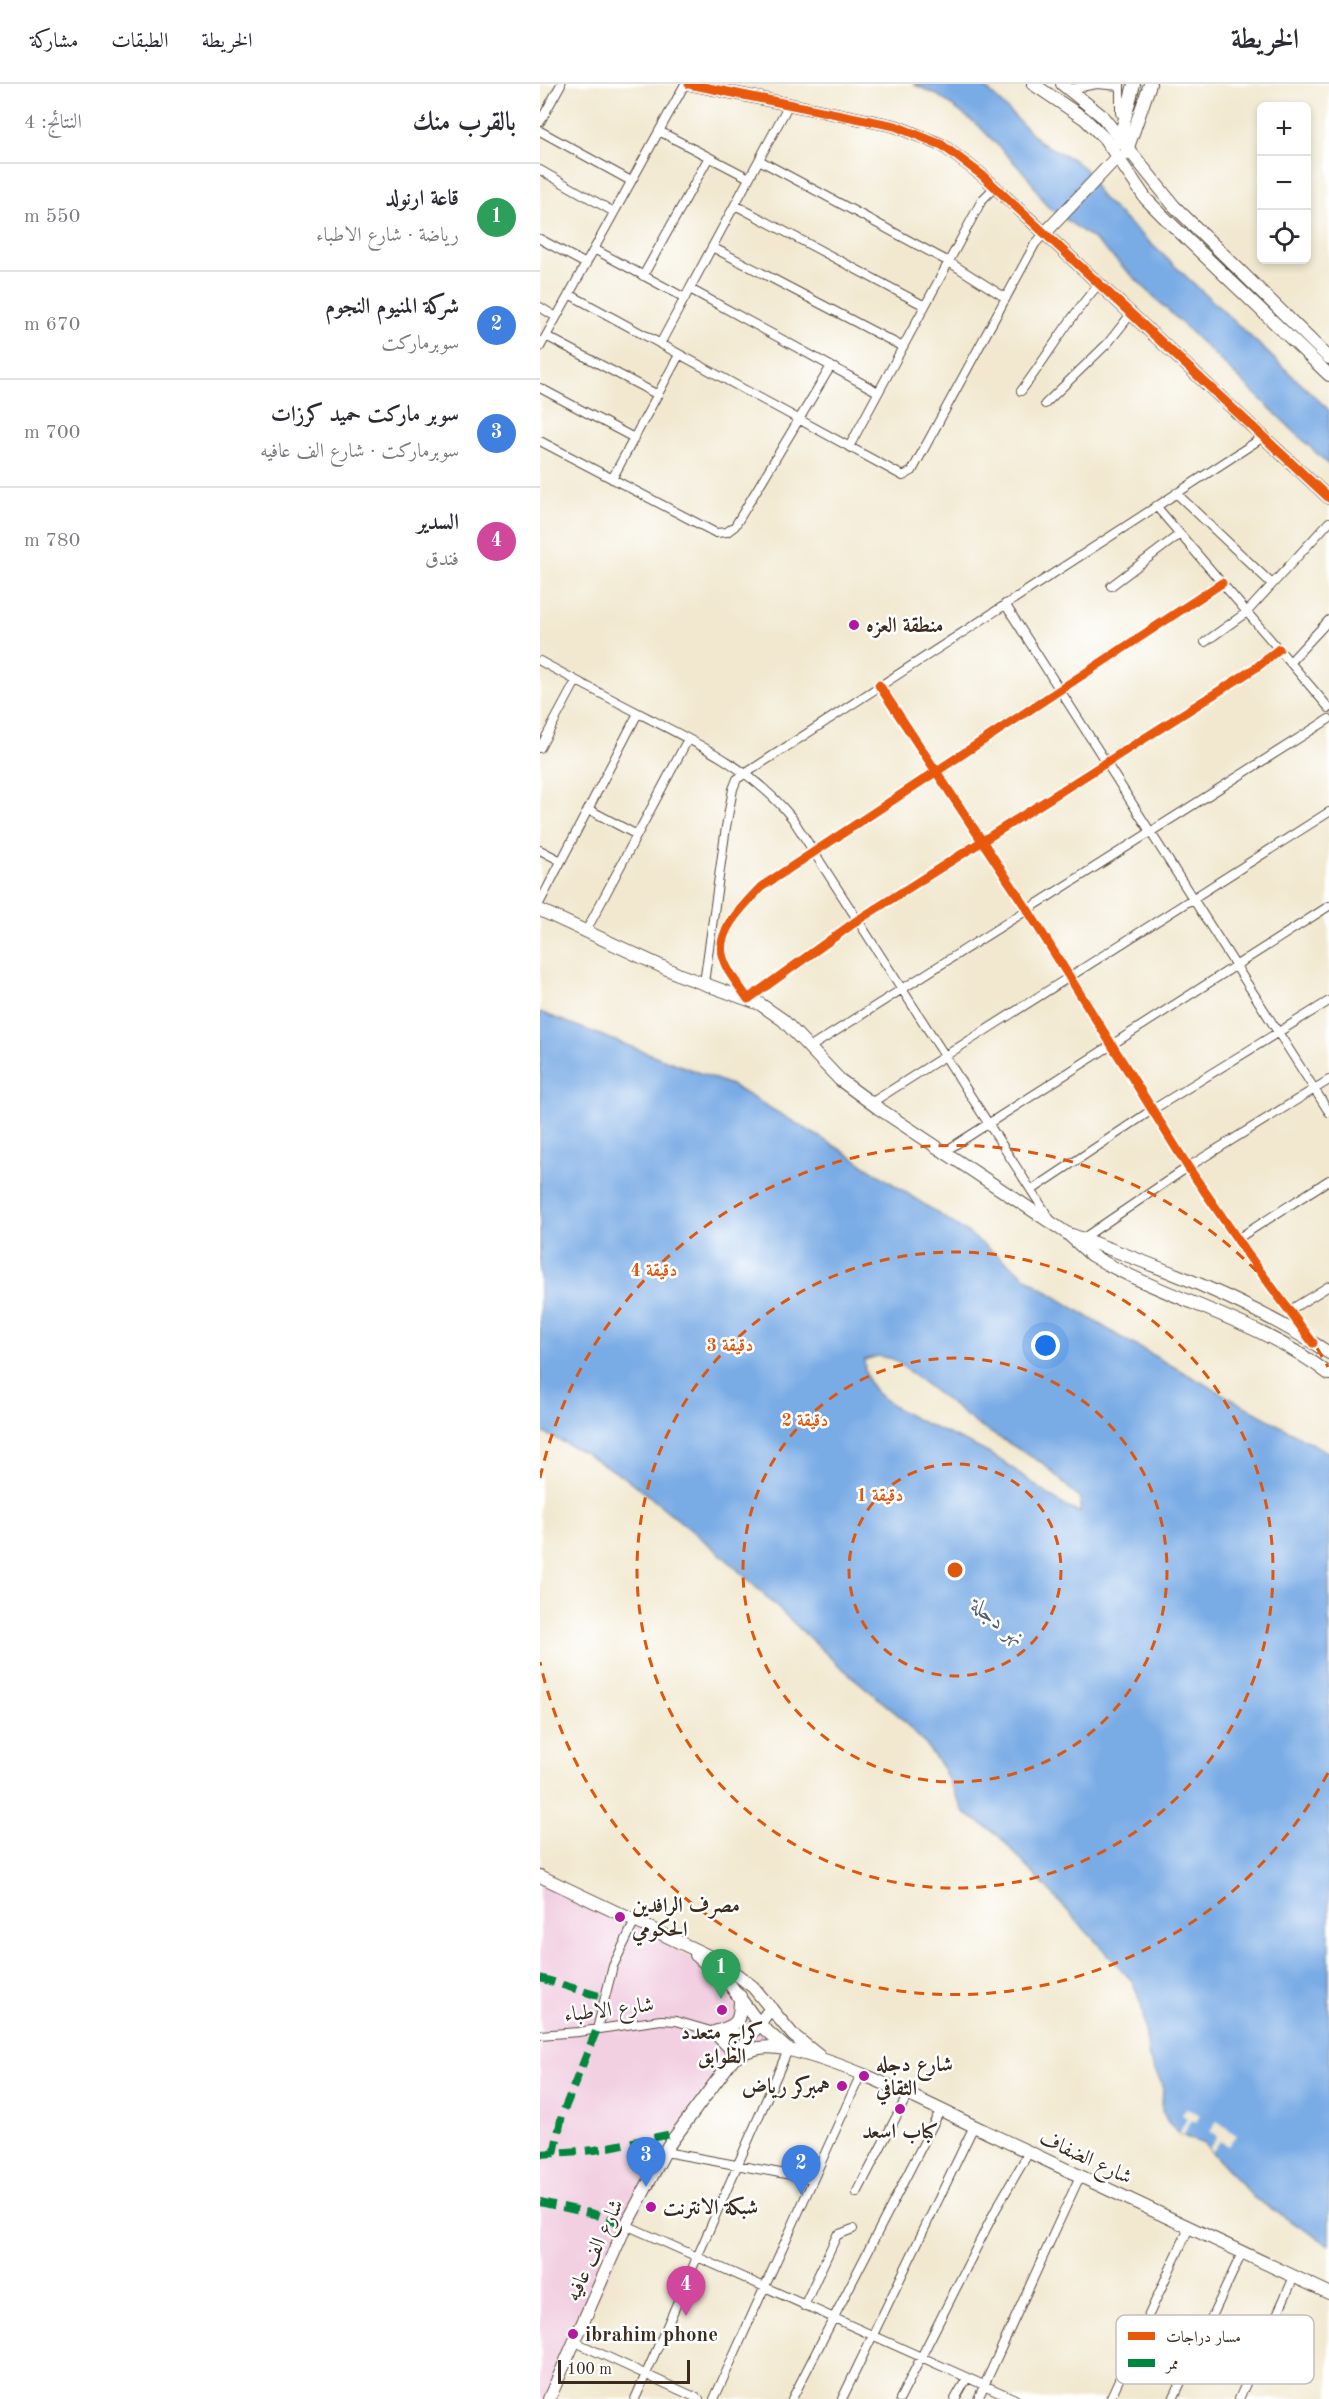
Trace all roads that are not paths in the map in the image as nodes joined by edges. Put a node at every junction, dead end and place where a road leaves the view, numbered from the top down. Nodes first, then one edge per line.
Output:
1 (561, 84) edge
2 (687, 84) edge
3 (1033, 84) edge
4 (1134, 84) edge
5 (1150, 84) edge
6 (1120, 85) edge
7 (1066, 86) edge
8 (789, 104) junction
9 (1124, 111) junction
10 (1102, 116) junction
11 (540, 122) edge
12 (659, 130) junction
13 (540, 131) edge
14 (1120, 138) junction
15 (1128, 150) junction
16 (709, 157) junction
17 (1117, 157) junction
18 (759, 160) junction
19 (540, 170) edge
20 (749, 178) junction
21 (631, 181) junction
22 (995, 187) junction
23 (735, 205) junction
24 (614, 212) junction
25 (1045, 233) junction
26 (540, 238) edge
27 (712, 247) junction
28 (594, 249) junction
29 (949, 262) junction
30 (586, 264) junction
31 (643, 276) junction
32 (1099, 284) junction
33 (690, 288) junction
34 (569, 294) junction
35 (685, 298) junction
36 (1006, 298) junction
37 (925, 306) junction
38 (540, 308) edge
39 (1131, 314) junction
40 (556, 317) junction
41 (546, 336) junction
42 (660, 344) junction
43 (540, 346) edge
44 (903, 347) junction
45 (679, 355) junction
46 (1329, 357) edge
47 (831, 366) junction
48 (1329, 375) edge
49 (540, 388) edge
50 (1021, 391) dead end
51 (878, 392) junction
52 (658, 395) junction
53 (1045, 404) dead end
54 (799, 421) junction
55 (1265, 436) junction
56 (634, 438) junction
57 (540, 441) edge
58 (849, 447) junction
59 (612, 479) junction
60 (1176, 493) junction
61 (1329, 498) edge
62 (1156, 506) junction
63 (1329, 522) edge
64 (1180, 534) junction
65 (1222, 583) junction
66 (1272, 584) junction
67 (1111, 586) dead end
68 (1005, 604) junction
69 (1247, 612) junction
70 (1329, 620) edge
71 (1205, 642) dead end
72 (1279, 649) junction
73 (540, 661) edge
74 (1290, 662) junction
75 (576, 681) junction
76 (879, 685) junction
77 (1059, 690) junction
78 (1329, 708) edge
79 (638, 713) junction
80 (1329, 719) edge
81 (688, 739) junction
82 (540, 748) edge
83 (1105, 763) junction
84 (744, 772) junction
85 (938, 772) junction
86 (588, 809) junction
87 (1329, 812) edge
88 (1149, 833) junction
89 (636, 835) junction
90 (983, 841) junction
91 (540, 850) edge
92 (814, 852) junction
93 (561, 861) junction
94 (1191, 898) junction
95 (540, 902) edge
96 (1329, 906) edge
97 (1027, 909) junction
98 (540, 910) edge
99 (858, 920) junction
100 (586, 931) junction
101 (1236, 965) junction
102 (1070, 976) junction
103 (704, 984) junction
104 (902, 988) junction
105 (748, 999) junction
106 (1329, 1001) edge
107 (1278, 1032) junction
108 (1111, 1044) junction
109 (809, 1048) junction
110 (945, 1054) junction
111 (1329, 1080) edge
112 (1314, 1089) junction
113 (871, 1103) junction
114 (1152, 1110) junction
115 (1329, 1112) edge
116 (988, 1122) junction
117 (944, 1152) junction
118 (1188, 1167) junction
119 (1329, 1180) edge
120 (1032, 1190) junction
121 (1053, 1223) junction
122 (1068, 1234) junction
123 (1082, 1239) junction
124 (1237, 1239) junction
125 (1329, 1286) edge
126 (1290, 1310) junction
127 (1313, 1343) junction
128 (1329, 1353) edge
129 (1329, 1374) edge
130 (540, 1876) edge
131 (635, 1921) junction
132 (689, 1948) junction
133 (740, 1996) junction
134 (771, 2008) junction
135 (755, 2028) junction
136 (597, 2029) junction
137 (714, 2032) junction
138 (540, 2035) edge
139 (788, 2050) junction
140 (733, 2058) junction
141 (825, 2060) junction
142 (860, 2076) junction
143 (907, 2096) junction
144 (940, 2111) junction
145 (974, 2126) junction
146 (664, 2152) junction
147 (1029, 2152) junction
148 (737, 2164) junction
149 (1080, 2176) junction
150 (813, 2179) junction
151 (857, 2193) dead end
152 (626, 2224) junction
153 (1189, 2228) junction
154 (853, 2229) dead end
155 (1242, 2253) junction
156 (699, 2258) junction
157 (1294, 2277) junction
158 (764, 2287) junction
159 (1329, 2293) edge
160 (804, 2306) junction
161 (1149, 2315) edge
162 (1213, 2315) edge
163 (1277, 2315) edge
164 (832, 2319) junction
165 (872, 2337) junction
166 (573, 2341) junction
167 (922, 2359) junction
168 (646, 2374) junction
169 (968, 2378) junction
170 (1117, 2384) edge
171 (1180, 2384) edge
172 (1246, 2384) edge
173 (984, 2386) junction
174 (549, 2399) edge
175 (635, 2399) edge
176 (699, 2399) edge
177 (714, 2399) edge
178 (792, 2399) edge
179 (842, 2399) edge
180 (900, 2399) edge
181 (955, 2399) edge
182 (978, 2399) edge
183 (1015, 2399) edge
184 (1110, 2399) edge
185 (1173, 2399) edge
186 (1239, 2399) edge

1 - 11 street
2 - 8 street
2 - 12 street
3 - 17 street
4 - 9 street
5 - 15 street
6 - 7 street
6 - 9 street
7 - 10 street
8 - 18 street
8 - 22 street
9 - 10 street
9 - 14 street
10 - 14 street
12 - 16 street
12 - 21 street
13 - 21 street
14 - 15 street
14 - 17 street
15 - 17 street
15 - 46 street
16 - 20 street
16 - 31 street
17 - 25 street
17 - 48 street
18 - 20 street
18 - 29 street
19 - 24 street
20 - 23 street
21 - 24 street
22 - 25 street
22 - 29 street
23 - 27 street
23 - 37 street
24 - 28 street
25 - 32 street
25 - 36 street
26 - 30 street
27 - 33 street
27 - 44 street
28 - 30 street
28 - 31 street
29 - 36 street
29 - 37 street
30 - 34 street
31 - 35 street
32 - 39 street
32 - 50 street
33 - 35 street
33 - 47 street
34 - 40 street
34 - 42 street
35 - 42 street
36 - 58 street
37 - 44 street
38 - 40 street
39 - 53 street
39 - 55 street
40 - 41 street
41 - 43 street
41 - 52 street
42 - 45 street
44 - 51 street
45 - 52 street
45 - 54 street
47 - 51 street
47 - 54 street
49 - 56 street
51 - 58 street
52 - 56 street
54 - 58 street
54 - 59 street
55 - 60 street
55 - 61 street
56 - 59 street
57 - 59 street
60 - 62 street
60 - 66 street
62 - 64 street
62 - 68 street
63 - 66 street
64 - 65 street
64 - 67 street
65 - 69 street
65 - 77 street
66 - 69 street
68 - 76 street
68 - 77 street
69 - 71 street
69 - 72 street
70 - 74 street
72 - 74 street
72 - 83 street
73 - 75 street
74 - 78 street
75 - 79 street
75 - 82 street
76 - 84 street
76 - 85 street
77 - 83 street
77 - 85 street
79 - 81 street
79 - 86 street
80 - 88 street
81 - 84 street
81 - 89 street
83 - 88 street
83 - 90 street
84 - 92 street
84 - 103 street
85 - 90 street
85 - 92 street
86 - 89 street
86 - 93 street
87 - 94 street
88 - 94 street
88 - 97 street
89 - 100 street
90 - 97 street
90 - 99 street
91 - 93 street
92 - 99 street
92 - 105 street
93 - 95 street
94 - 101 street
94 - 102 street
96 - 101 street
97 - 102 street
97 - 104 street
98 - 100 street
99 - 104 street
99 - 105 street
100 - 103 street
101 - 107 street
101 - 108 street
102 - 108 street
102 - 110 street
103 - 105 street
104 - 109 street
104 - 110 street
105 - 109 street
106 - 107 street
107 - 112 street
107 - 114 street
108 - 114 street
108 - 116 street
109 - 113 street
110 - 113 street
110 - 116 street
111 - 112 street
112 - 115 street
112 - 118 street
113 - 117 street
114 - 118 street
114 - 120 street
116 - 117 street
116 - 120 street
117 - 121 street
118 - 123 street
118 - 124 street
119 - 124 street
120 - 121 street
121 - 122 street
122 - 123 street
122 - 129 street
123 - 127 street
124 - 126 street
125 - 126 street
126 - 127 street
127 - 128 street
130 - 131 street
131 - 132 street
131 - 136 street
132 - 133 street
132 - 134 street
133 - 135 street
133 - 137 street
134 - 135 street, شارع الف عافيه
134 - 141 street
135 - 137 street, شارع الاطباء
135 - 139 street
135 - 140 street, شارع الف عافيه
136 - 137 street, شارع الاطباء
136 - 138 street, شارع الاطباء
137 - 140 street
139 - 140 street
139 - 141 street
139 - 148 street
140 - 146 street, شارع الف عافيه
141 - 142 street, شارع الضفاف
142 - 143 street, شارع الضفاف
142 - 150 street
143 - 144 street, شارع الضفاف
143 - 151 street
144 - 145 street, شارع الضفاف
144 - 164 street
145 - 147 street, شارع الضفاف
145 - 165 street
146 - 148 street
146 - 152 street, شارع الف عافيه
147 - 149 street, شارع الضفاف
147 - 167 street
148 - 150 street
148 - 156 street
149 - 153 street, شارع الضفاف
149 - 173 street
150 - 158 street
152 - 156 street
152 - 166 street, شارع الف عافيه
153 - 155 street, شارع الضفاف
153 - 161 street
154 - 160 street
155 - 157 street, شارع الضفاف
155 - 162 street
156 - 158 street
156 - 168 street
157 - 159 street, شارع الضفاف
157 - 163 street
158 - 160 street
158 - 177 street
160 - 164 street
164 - 165 street
164 - 178 street
165 - 167 street
165 - 179 street
166 - 168 street
166 - 174 street, شارع الف عافيه
167 - 169 street
167 - 180 street
168 - 175 street
168 - 176 street
169 - 173 street
169 - 181 street
170 - 184 street
171 - 185 street
172 - 186 street
173 - 182 street
173 - 183 street

